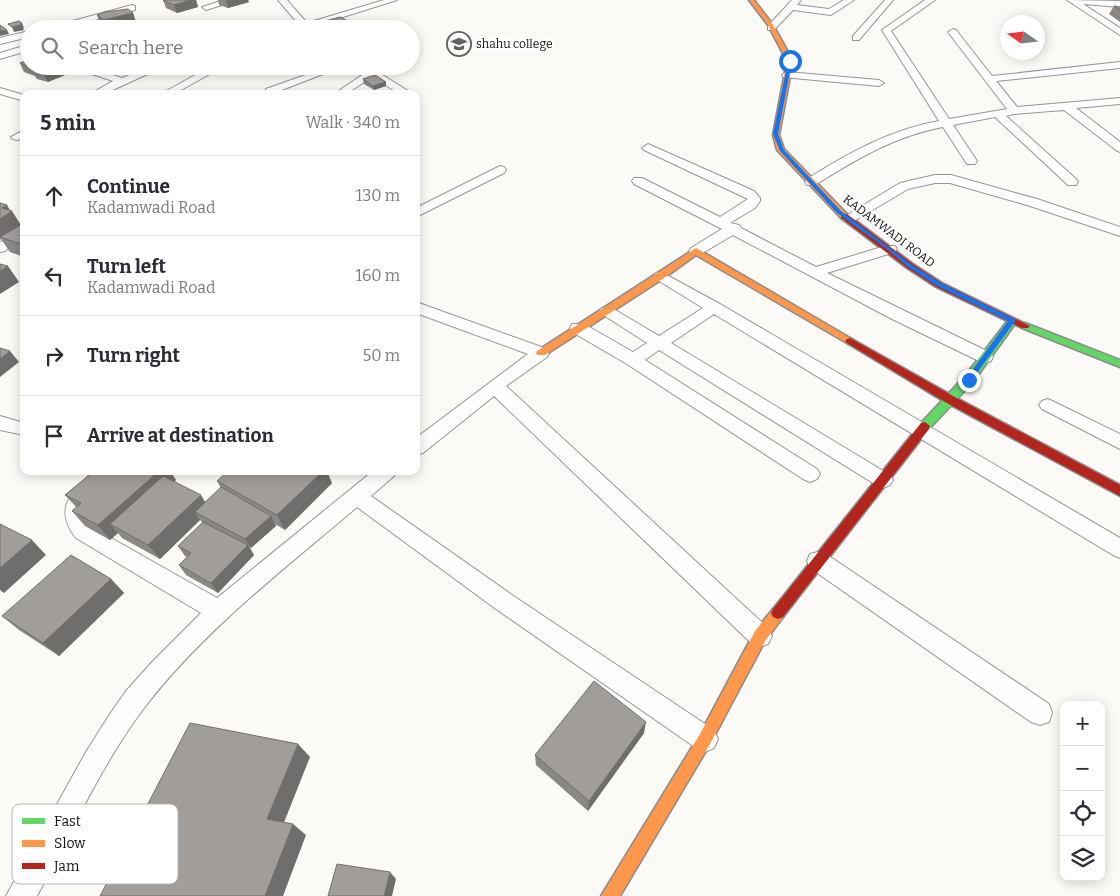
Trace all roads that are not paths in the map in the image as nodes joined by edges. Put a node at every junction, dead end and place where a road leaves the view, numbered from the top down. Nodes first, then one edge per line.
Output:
1 (234, 0) edge
2 (282, 0) edge
3 (393, 0) edge
4 (850, 0) edge
5 (889, 0) edge
6 (931, 0) edge
7 (1062, 0) edge
8 (1071, 0) edge
9 (754, 1) edge
10 (1119, 3) edge
11 (794, 4) edge
12 (206, 7) dead end
13 (132, 8) dead end
14 (83, 20) edge
15 (296, 20) edge
16 (328, 20) edge
17 (771, 28) junction
18 (954, 32) dead end
19 (1120, 32) edge
20 (20, 36) edge
21 (856, 38) dead end
22 (0, 42) edge
23 (20, 49) edge
24 (20, 52) edge
25 (0, 56) edge
26 (1120, 65) edge
27 (103, 75) edge
28 (137, 75) edge
29 (202, 75) edge
30 (310, 75) edge
31 (367, 75) edge
32 (376, 75) edge
33 (787, 75) junction
34 (989, 79) junction
35 (122, 81) junction
36 (879, 83) dead end
37 (103, 90) edge
38 (174, 90) edge
39 (270, 90) dead end
40 (345, 90) edge
41 (401, 90) edge
42 (0, 91) edge
43 (20, 97) edge
44 (1120, 101) edge
45 (1066, 106) junction
46 (1014, 111) junction
47 (998, 114) junction
48 (947, 122) junction
49 (648, 148) dead end
50 (1120, 148) edge
51 (971, 161) dead end
52 (500, 170) dead end
53 (638, 181) dead end
54 (811, 182) junction
55 (1072, 182) dead end
56 (420, 211) edge
57 (849, 218) junction
58 (728, 225) junction
59 (1120, 232) edge
60 (890, 249) junction
61 (696, 251) junction
62 (816, 272) junction
63 (661, 276) junction
64 (715, 307) junction
65 (420, 308) edge
66 (607, 311) junction
67 (1012, 320) junction
68 (578, 328) junction
69 (659, 344) junction
70 (540, 353) junction
71 (985, 357) junction
72 (633, 360) junction
73 (1120, 364) edge
74 (495, 386) junction
75 (949, 399) junction
76 (1048, 405) dead end
77 (0, 423) edge
78 (20, 429) edge
79 (921, 430) junction
80 (420, 440) edge
81 (1120, 442) edge
82 (810, 474) dead end
83 (103, 475) edge
84 (382, 475) edge
85 (883, 480) junction
86 (1120, 491) edge
87 (356, 496) junction
88 (1120, 549) edge
89 (818, 561) junction
90 (218, 611) junction
91 (760, 636) junction
92 (1040, 713) dead end
93 (705, 739) junction
94 (72, 804) edge
95 (28, 884) edge
96 (21, 896) edge
97 (610, 896) edge

1 - 12 street
2 - 15 street
3 - 16 street
4 - 11 street
5 - 21 street
6 - 48 street
7 - 8 street
8 - 10 street
8 - 19 street
9 - 17 street, KADAMWADI ROAD
11 - 17 street
13 - 14 street
17 - 33 street, KADAMWADI ROAD
18 - 34 street
20 - 22 street
22 - 23 street
24 - 25 street
26 - 34 street
27 - 35 street
28 - 35 street
29 - 38 street
30 - 39 street
31 - 40 street
32 - 41 street
33 - 36 street
33 - 54 street, KADAMWADI ROAD
34 - 46 street
35 - 37 street
42 - 43 street
44 - 45 street
45 - 46 street
45 - 50 street
46 - 47 street
47 - 48 street
47 - 55 street
48 - 51 street
48 - 54 street
49 - 58 street
52 - 56 street
53 - 58 street
54 - 57 street, KADAMWADI ROAD
57 - 59 street
57 - 60 street, KADAMWADI ROAD
58 - 61 street
58 - 62 street
60 - 62 street
60 - 67 street, KADAMWADI ROAD
61 - 63 street
61 - 75 street
62 - 71 street
63 - 64 street
63 - 66 street
64 - 69 street
64 - 79 street
65 - 70 street
66 - 68 street
66 - 69 street
67 - 71 street
67 - 73 street, KADAMWADI ROAD
68 - 70 street
68 - 72 street
69 - 72 street
69 - 85 street
70 - 74 street
71 - 75 street
72 - 82 street
74 - 80 street
74 - 91 street
75 - 79 street
75 - 86 street
76 - 81 street
77 - 78 street
79 - 85 street
79 - 88 street
83 - 90 street
84 - 87 street
85 - 89 street
87 - 90 street
87 - 93 street
89 - 91 street
89 - 92 street
90 - 94 street
91 - 93 street
93 - 97 street
95 - 96 street

